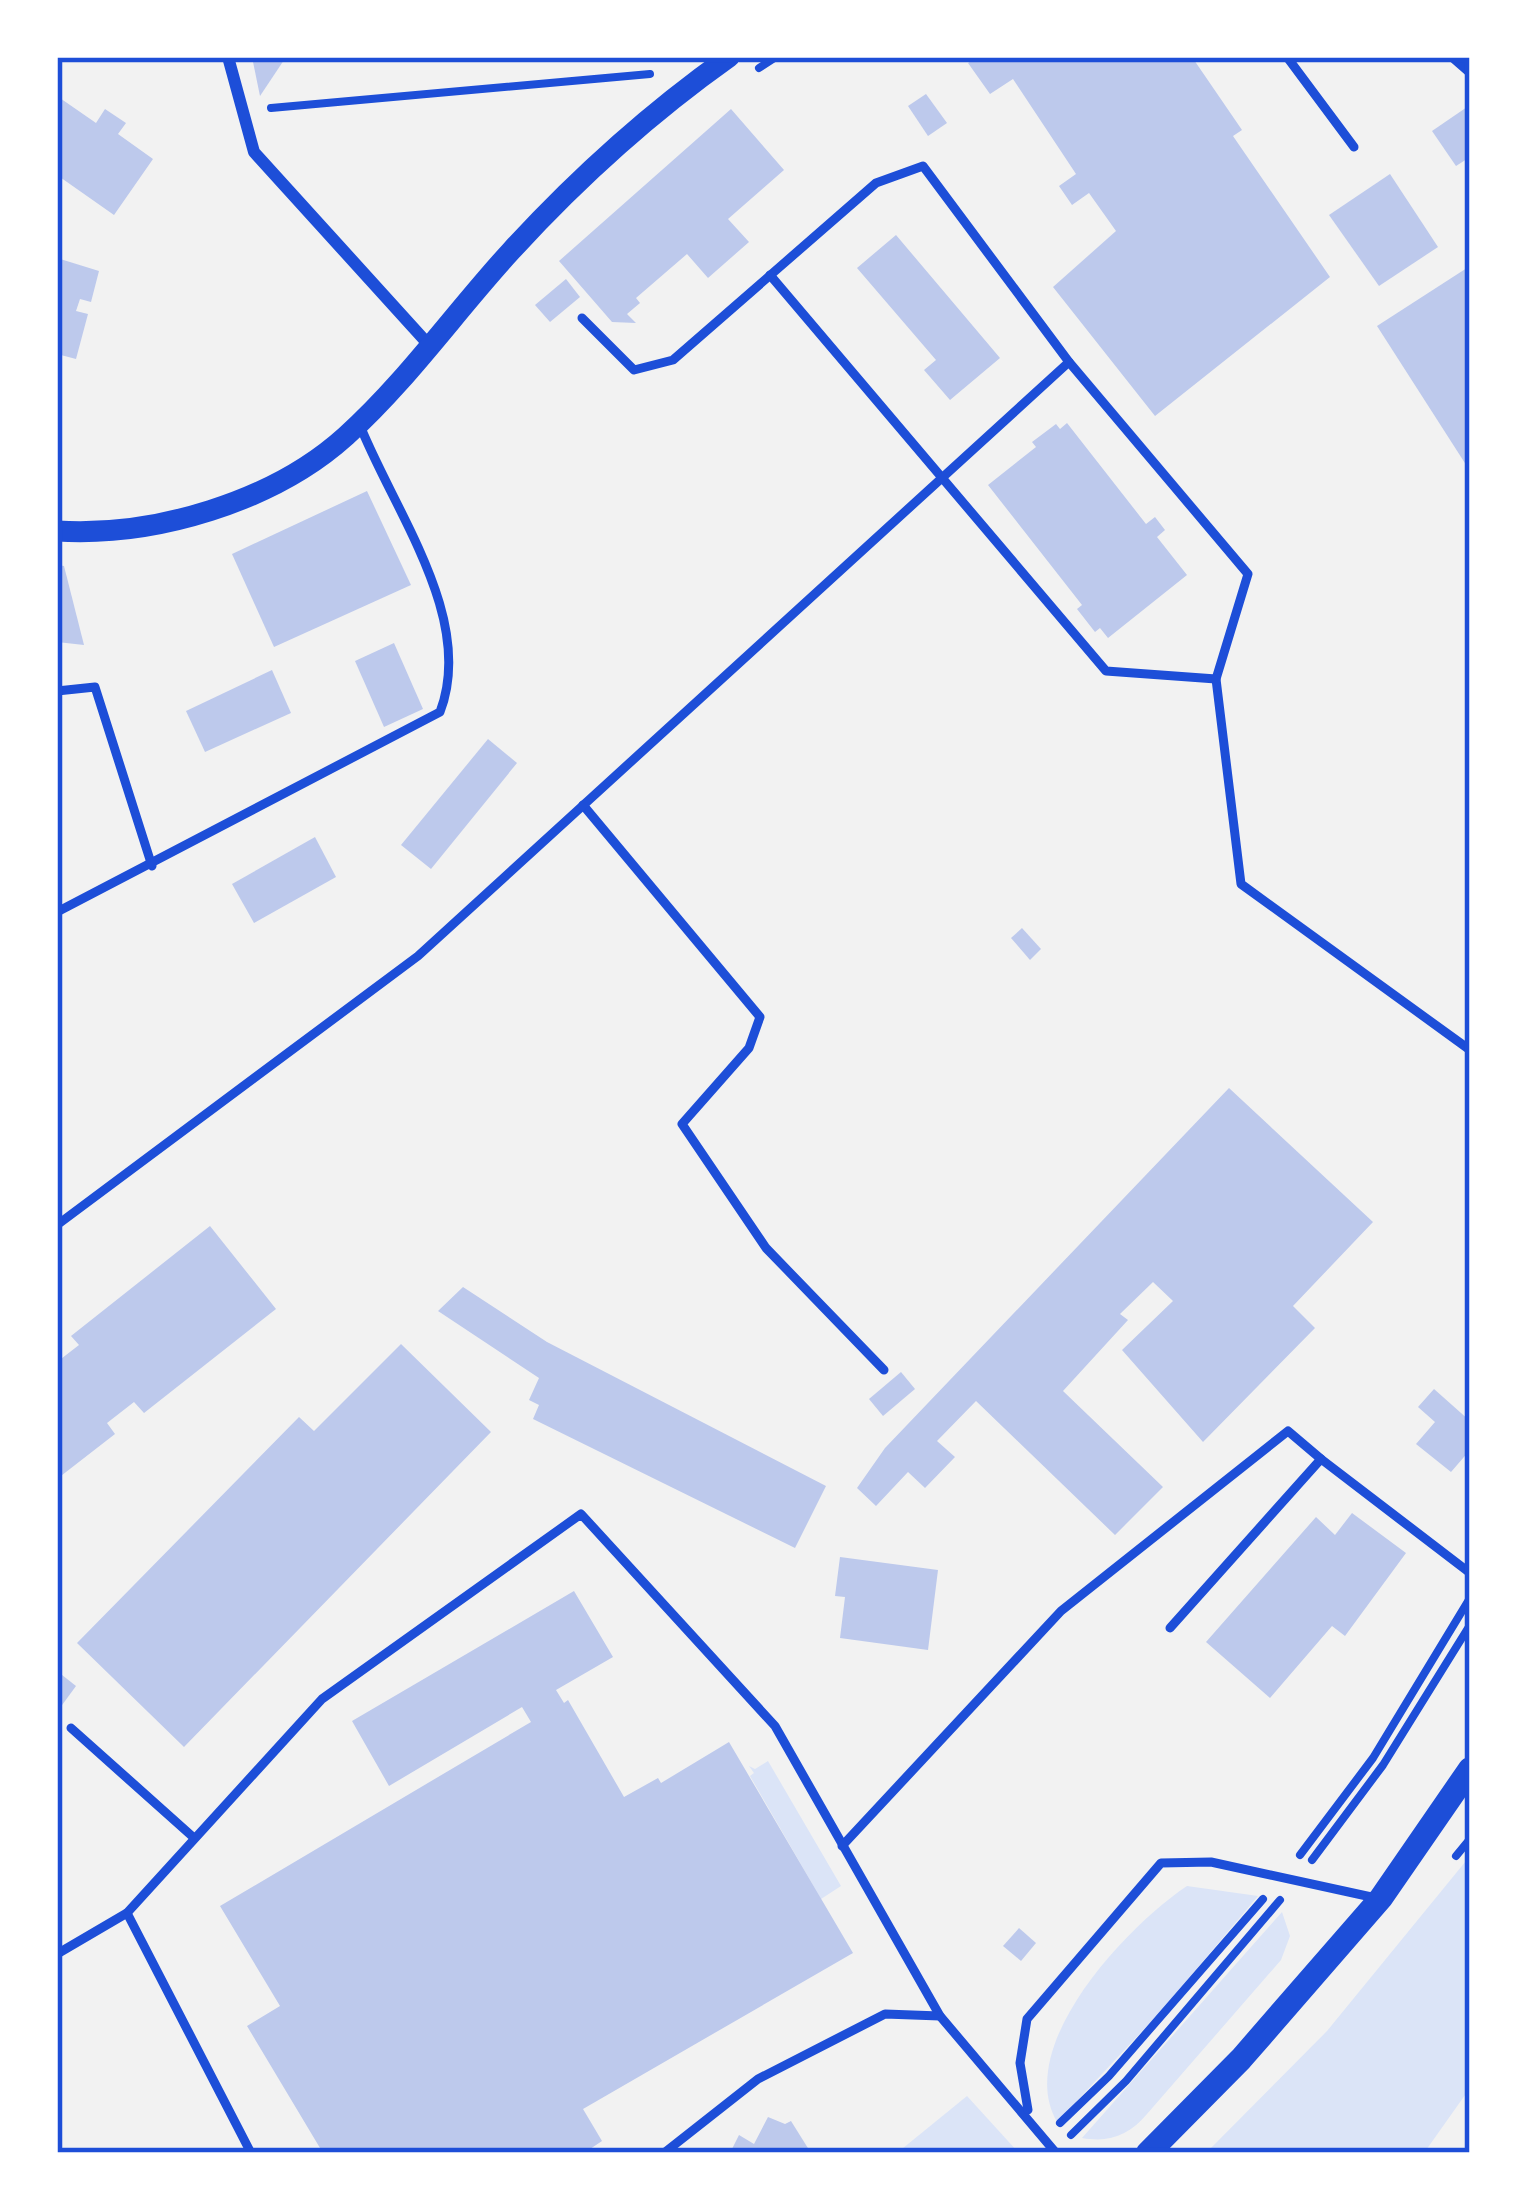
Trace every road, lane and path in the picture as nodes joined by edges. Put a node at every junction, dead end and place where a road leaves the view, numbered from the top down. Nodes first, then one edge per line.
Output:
1 (228, 57) edge
2 (1287, 57) edge
3 (1454, 57) edge
4 (720, 63) edge
5 (1470, 71) edge
6 (240, 112) junction
7 (1354, 147) dead end
8 (770, 275) junction
9 (582, 318) dead end
10 (429, 345) junction
11 (1070, 362) junction
12 (359, 423) junction
13 (940, 476) junction
14 (57, 531) edge
15 (1470, 591) edge
16 (1470, 602) edge
17 (1216, 679) junction
18 (57, 691) edge
19 (583, 805) junction
20 (152, 866) junction
21 (57, 912) edge
22 (1470, 1050) edge
23 (57, 1225) edge
24 (884, 1370) dead end
25 (1321, 1459) junction
26 (1470, 1573) edge
27 (1170, 1628) dead end
28 (70, 1728) dead end
29 (1470, 1768) edge
30 (193, 1838) junction
31 (842, 1846) junction
32 (1381, 1898) junction
33 (127, 1913) junction
34 (57, 1954) edge
35 (940, 2016) junction
36 (1028, 2115) junction
37 (251, 2153) edge
38 (664, 2153) edge
39 (1056, 2153) edge
40 (1148, 2153) edge

1 - 6 street
2 - 7 lane
3 - 5 street
4 - 6 path
4 - 10 street
6 - 10 street
8 - 9 lane
8 - 11 lane
8 - 13 lane
10 - 12 street
11 - 13 lane
11 - 17 lane
12 - 14 street
12 - 20 lane
13 - 17 lane
13 - 19 lane
15 - 16 lane
17 - 22 lane
18 - 20 lane
19 - 23 lane
19 - 24 lane
20 - 21 lane
25 - 26 lane
25 - 27 lane
25 - 31 lane
28 - 30 lane
29 - 32 main road
30 - 31 lane
30 - 33 lane
31 - 35 lane
32 - 36 lane
32 - 40 main road
33 - 34 lane
33 - 37 lane
35 - 36 lane
35 - 38 lane
36 - 39 lane

